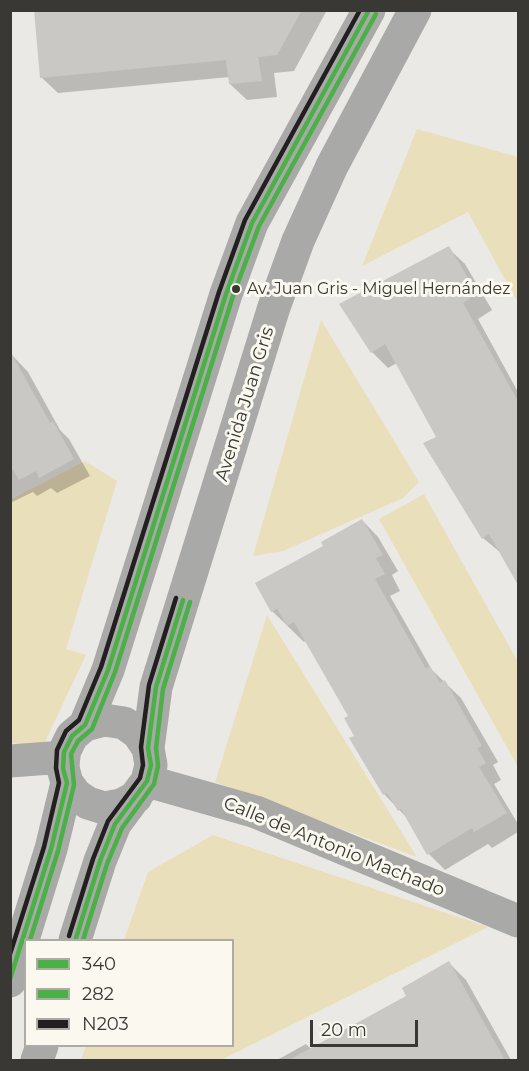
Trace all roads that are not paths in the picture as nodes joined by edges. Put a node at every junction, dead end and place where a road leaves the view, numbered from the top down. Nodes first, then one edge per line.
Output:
1 (369, 10) edge
2 (415, 10) edge
3 (85, 725) junction
4 (148, 748) junction
5 (10, 761) edge
6 (65, 770) junction
7 (141, 789) junction
8 (519, 921) edge
9 (75, 939) edge
10 (10, 981) edge

1 - 3 street
2 - 4 street, Avenida Juan Gris
3 - 4 street
3 - 6 street
4 - 7 street, Avenida Juan Gris
5 - 6 street
6 - 7 street
6 - 10 street
7 - 8 street, Calle de Antonio Machado
7 - 9 street

